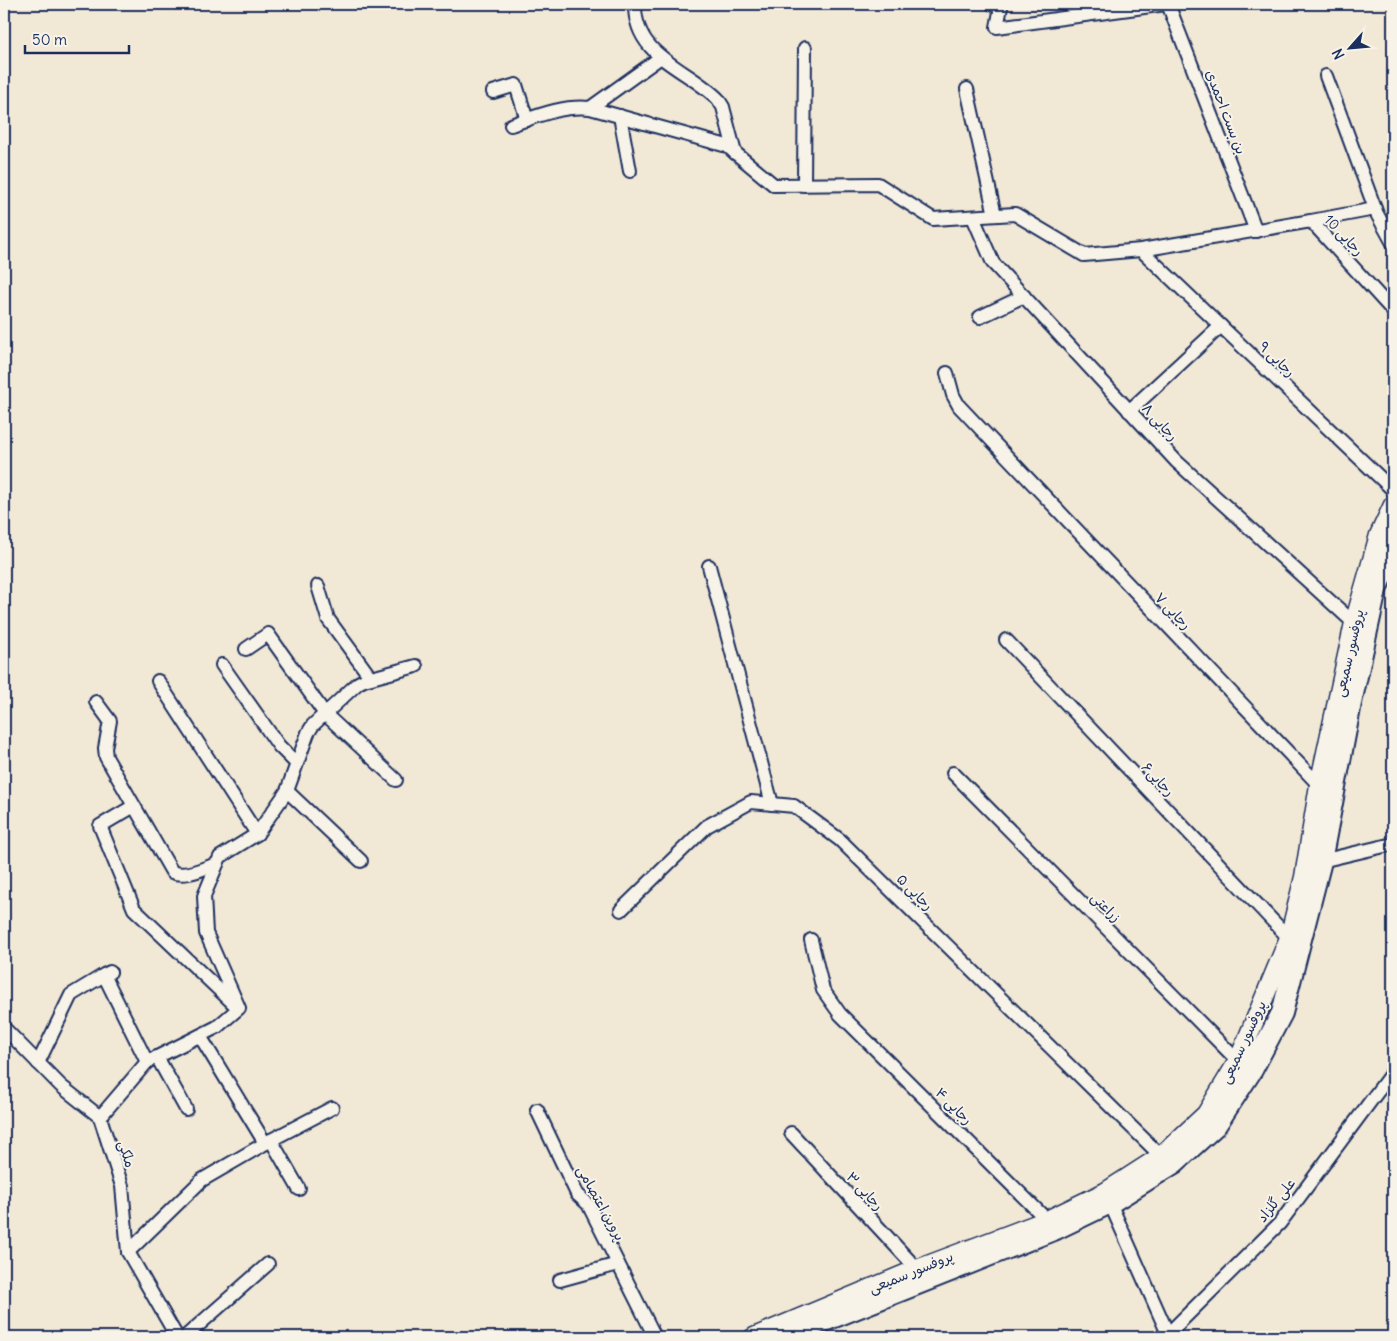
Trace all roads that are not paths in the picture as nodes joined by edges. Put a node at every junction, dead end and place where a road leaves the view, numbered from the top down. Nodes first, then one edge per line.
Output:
1 (635, 4) edge
2 (992, 4) edge
3 (1167, 4) edge
4 (805, 48) dead end
5 (661, 57) junction
6 (1326, 76) dead end
7 (967, 89) dead end
8 (493, 92) dead end
9 (590, 108) junction
10 (620, 116) junction
11 (527, 120) junction
12 (512, 125) dead end
13 (736, 153) junction
14 (630, 171) dead end
15 (804, 185) junction
16 (1375, 209) junction
17 (995, 215) junction
18 (973, 217) junction
19 (1311, 221) junction
20 (1256, 231) junction
21 (1393, 243) edge
22 (1141, 250) junction
23 (1024, 296) junction
24 (1393, 310) edge
25 (980, 317) dead end
26 (1221, 326) junction
27 (947, 373) dead end
28 (1130, 411) junction
29 (1393, 490) edge
30 (1393, 505) edge
31 (1393, 549) edge
32 (709, 566) dead end
33 (318, 586) dead end
34 (1354, 623) junction
35 (1006, 640) dead end
36 (246, 649) dead end
37 (222, 665) dead end
38 (416, 666) dead end
39 (371, 678) junction
40 (158, 681) dead end
41 (96, 702) dead end
42 (325, 714) junction
43 (296, 763) junction
44 (953, 773) dead end
45 (396, 780) dead end
46 (1319, 785) junction
47 (286, 791) junction
48 (772, 804) junction
49 (134, 806) junction
50 (257, 834) junction
51 (1393, 844) edge
52 (361, 861) dead end
53 (1321, 861) junction
54 (217, 864) junction
55 (622, 910) dead end
56 (1289, 938) junction
57 (810, 940) dead end
58 (239, 1008) junction
59 (4, 1028) edge
60 (200, 1036) junction
61 (152, 1060) junction
62 (1238, 1061) junction
63 (38, 1063) junction
64 (1393, 1071) edge
65 (332, 1108) dead end
66 (186, 1109) dead end
67 (537, 1110) dead end
68 (100, 1116) junction
69 (791, 1133) dead end
70 (268, 1141) junction
71 (1161, 1156) junction
72 (299, 1189) dead end
73 (1110, 1203) junction
74 (1046, 1220) junction
75 (128, 1252) junction
76 (268, 1264) dead end
77 (618, 1264) junction
78 (917, 1269) junction
79 (560, 1280) dead end
80 (1167, 1336) edge
81 (176, 1337) edge
82 (185, 1337) edge
83 (655, 1337) edge
84 (754, 1337) edge
85 (784, 1337) edge

1 - 5 street
2 - 3 street
3 - 20 street, بن بست احمدی
4 - 15 street
5 - 9 street
5 - 13 street
6 - 16 street
7 - 17 street
8 - 11 street
9 - 10 street, رجایی 10
9 - 11 street, رجایی 10
10 - 13 street, رجایی 10
10 - 14 street
11 - 12 street, رجایی 10
13 - 15 street, رجایی 10
15 - 18 street, رجایی 10
16 - 19 street
16 - 21 street
17 - 18 street, رجایی 10
17 - 22 street, رجایی 10
18 - 23 street, رجایی ۸
19 - 20 street, رجایی 10
19 - 24 street, رجایی 10
20 - 22 street, رجایی 10
22 - 26 street, رجایی ۹
23 - 25 street
23 - 28 street, رجایی ۸
26 - 28 street
26 - 29 street, رجایی ۹
27 - 46 street, رجایی ۷
28 - 34 street, رجایی ۸
30 - 34 main road, پروفسور سمیعی
31 - 53 main road, پروفسور سمیعی
32 - 48 street
33 - 39 street
34 - 46 main road, پروفسور سمیعی
35 - 56 street, رجایی۶
36 - 42 street
37 - 43 street
38 - 39 street
39 - 42 street
40 - 50 street
41 - 49 street
42 - 43 street
42 - 45 street
43 - 47 street
44 - 62 street, زراعتی
46 - 56 main road, پروفسور سمیعی
47 - 50 street
47 - 52 street
48 - 55 street, رجایی ۵
48 - 71 street, رجایی ۵
49 - 54 street
49 - 58 street
50 - 54 street
51 - 53 street
53 - 73 main road, پروفسور سمیعی
54 - 58 street
56 - 62 main road, پروفسور سمیعی
57 - 74 street, رجایی ۴
58 - 60 street
59 - 63 street
60 - 61 street
60 - 70 street
61 - 63 street
61 - 66 street
61 - 68 street
62 - 71 main road, پروفسور سمیعی
63 - 68 street
64 - 80 street, علی گلزاد
65 - 70 street
67 - 77 street, پروین اعتصامی
68 - 75 street, ملکی
69 - 78 street, رجایی ۳
70 - 72 street
70 - 75 street
71 - 74 main road, پروفسور سمیعی
73 - 80 street, علی گلزاد
73 - 85 main road, پروفسور سمیعی
74 - 78 main road, پروفسور سمیعی
75 - 81 street, ملکی
76 - 82 street
77 - 79 street
77 - 83 street, پروین اعتصامی
78 - 84 main road, پروفسور سمیعی

